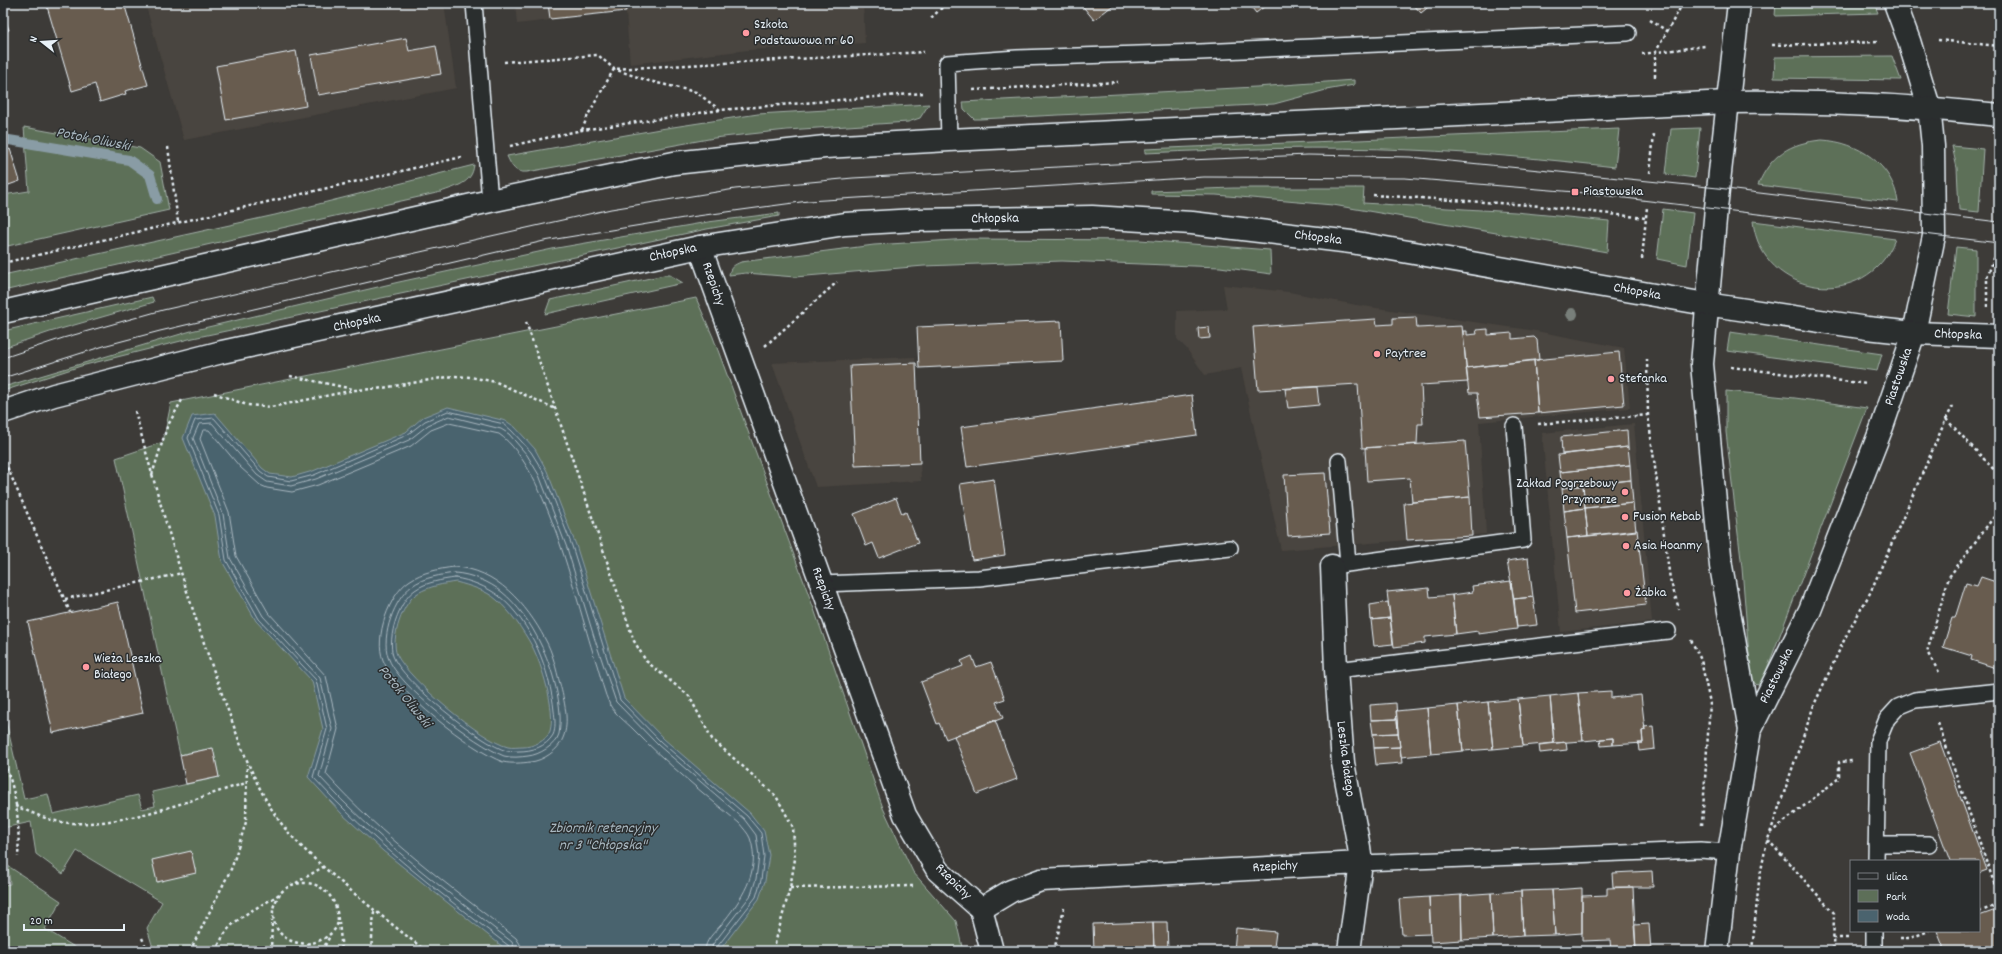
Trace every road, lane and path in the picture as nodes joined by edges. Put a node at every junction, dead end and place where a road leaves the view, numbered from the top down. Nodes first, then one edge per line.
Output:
1 (474, 3) edge
2 (947, 3) edge
3 (1683, 3) edge
4 (1739, 3) edge
5 (1895, 3) edge
6 (931, 18) dead end
7 (1646, 20) dead end
8 (1667, 31) junction
9 (1628, 33) dead end
10 (1936, 40) dead end
11 (1882, 42) dead end
12 (1772, 45) dead end
13 (1706, 46) dead end
14 (1999, 46) edge
15 (1655, 53) junction
16 (479, 63) junction
17 (1655, 84) dead end
18 (924, 93) dead end
19 (1728, 102) junction
20 (1929, 107) junction
21 (720, 110) junction
22 (1999, 115) edge
23 (1654, 131) dead end
24 (949, 140) junction
25 (168, 147) dead end
26 (503, 148) dead end
27 (468, 156) dead end
28 (1650, 174) dead end
29 (1373, 195) dead end
30 (490, 201) junction
31 (1647, 207) dead end
32 (1646, 218) junction
33 (178, 222) junction
34 (700, 247) junction
35 (1998, 248) edge
36 (1642, 259) dead end
37 (3, 263) edge
38 (837, 282) dead end
39 (1706, 304) junction
40 (3, 312) edge
41 (1987, 312) dead end
42 (526, 322) dead end
43 (1914, 334) junction
44 (1999, 336) edge
45 (1647, 359) dead end
46 (742, 366) junction
47 (1725, 366) dead end
48 (290, 376) dead end
49 (1868, 384) dead end
50 (355, 390) junction
51 (214, 393) dead end
52 (182, 400) dead end
53 (1954, 406) dead end
54 (556, 409) junction
55 (135, 411) dead end
56 (3, 412) edge
57 (1648, 414) junction
58 (1946, 419) junction
59 (1514, 426) joint
60 (1339, 460) dead end
61 (5, 462) dead end
62 (152, 475) junction
63 (1999, 475) edge
64 (1999, 510) edge
65 (1230, 548) dead end
66 (1340, 564) junction
67 (182, 573) junction
68 (821, 584) junction
69 (65, 600) junction
70 (70, 612) dead end
71 (1681, 615) dead end
72 (1668, 631) dead end
73 (1688, 635) dead end
74 (1336, 670) junction
75 (1999, 691) edge
76 (1939, 697) junction
77 (1750, 730) junction
78 (3, 762) edge
79 (247, 762) junction
80 (246, 783) junction
81 (15, 806) junction
82 (1768, 840) junction
83 (1876, 844) junction
84 (1929, 844) dead end
85 (1700, 850) junction
86 (1730, 852) junction
87 (18, 857) dead end
88 (1876, 860) edge
89 (1361, 863) junction
90 (323, 867) junction
91 (1071, 878) junction
92 (294, 884) junction
93 (915, 886) dead end
94 (790, 888) junction
95 (280, 893) junction
96 (1999, 897) edge
97 (273, 898) junction
98 (1999, 904) edge
99 (273, 908) junction
100 (981, 909) junction
101 (374, 911) junction
102 (1980, 912) edge
103 (338, 921) junction
104 (1874, 932) edge
105 (330, 936) junction
106 (142, 938) dead end
107 (148, 951) edge
108 (190, 951) edge
109 (216, 951) edge
110 (271, 951) edge
111 (322, 951) edge
112 (342, 951) edge
113 (371, 951) edge
114 (426, 951) edge
115 (773, 951) edge
116 (992, 951) edge
117 (1054, 951) edge
118 (1349, 951) edge
119 (1717, 951) edge
120 (1752, 951) edge
121 (1833, 951) edge
122 (1874, 951) edge

1 - 16 lane
2 - 6 path
3 - 8 path
4 - 19 main road, Piastowska
5 - 20 main road, Piastowska
7 - 8 path
8 - 15 path
9 - 24 lane
10 - 14 path
11 - 12 path
13 - 15 path
15 - 17 path
16 - 21 path
16 - 30 lane
18 - 21 path
19 - 20 main road
19 - 24 main road
19 - 39 main road, Piastowska
20 - 22 main road
20 - 43 main road, Piastowska
21 - 26 path
23 - 28 path
24 - 30 main road
25 - 33 path
27 - 33 path
29 - 32 path
30 - 40 main road
31 - 32 path
32 - 36 path
33 - 37 path
34 - 39 main road, Chłopska
34 - 46 main road, Rzepichy
34 - 56 main road, Chłopska
35 - 41 path
38 - 46 path
39 - 43 main road, Chłopska
39 - 77 main road, Piastowska
42 - 54 path
43 - 44 main road, Chłopska
43 - 77 main road, Piastowska
45 - 57 path
46 - 68 main road, Rzepichy
47 - 49 path
48 - 50 path
50 - 51 path
50 - 54 path
52 - 62 path
53 - 58 path
54 - 94 path
55 - 62 path
57 - 59 path
57 - 71 path
58 - 63 path
58 - 82 path
59 - 66 lane
60 - 66 lane
61 - 69 path
62 - 67 path
64 - 76 path
65 - 68 lane
66 - 74 main road, Leszka Białego
67 - 69 path
67 - 79 path
68 - 100 main road, Rzepichy
69 - 70 path
72 - 74 lane
73 - 85 path
74 - 89 main road, Leszka Białego
75 - 76 lane
76 - 83 lane
76 - 96 path
77 - 86 main road, Piastowska
78 - 81 path
79 - 80 path
79 - 90 path
80 - 81 path
80 - 108 path
81 - 87 path
82 - 120 path
82 - 121 path
83 - 84 lane
83 - 88 lane
85 - 86 lane
85 - 89 lane
86 - 119 main road, Piastowska
89 - 91 main road, Rzepichy
89 - 118 main road, Leszka Białego
90 - 92 path
90 - 101 path
91 - 100 main road, Rzepichy
91 - 117 path
92 - 95 path
92 - 103 path
93 - 94 path
94 - 115 path
95 - 97 path
95 - 99 path
97 - 99 path
97 - 109 path
98 - 102 path
99 - 105 path
99 - 110 path
100 - 116 main road, Rzepichy
101 - 113 path
101 - 114 path
103 - 105 path
103 - 112 path
104 - 122 lane
105 - 111 path
106 - 107 path

